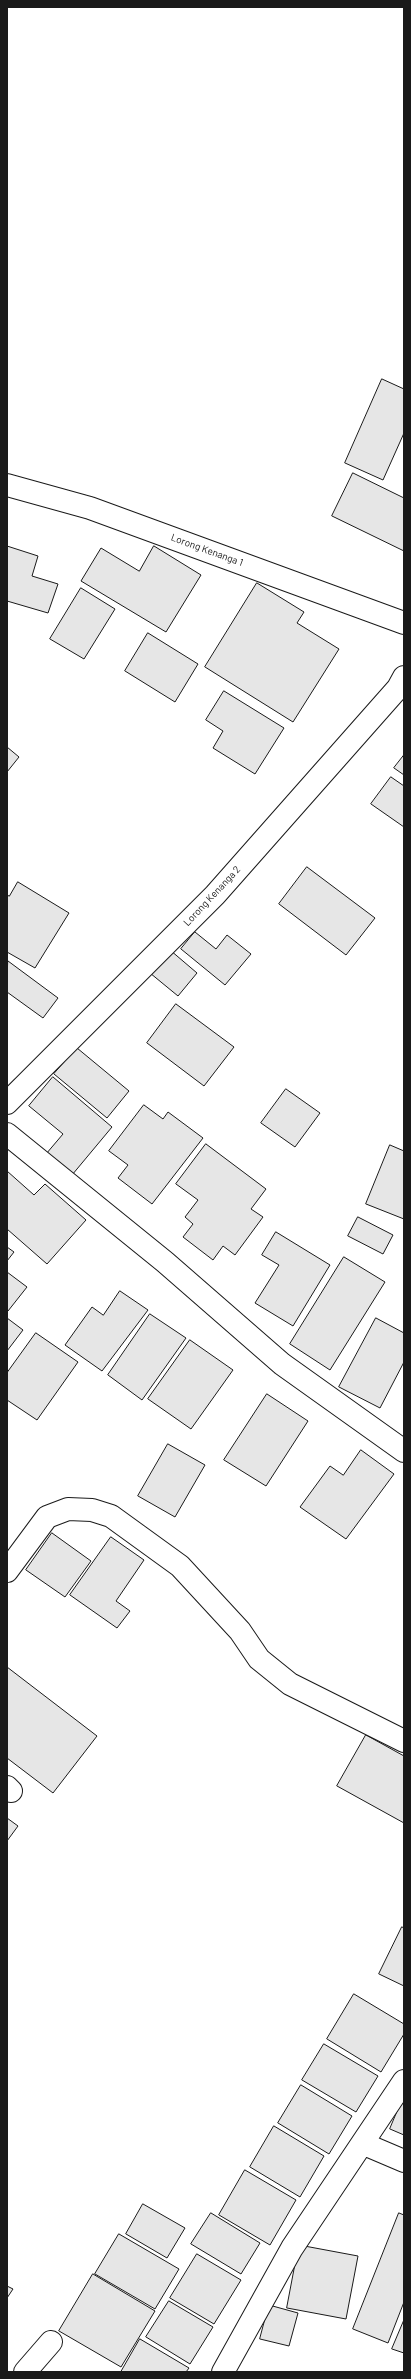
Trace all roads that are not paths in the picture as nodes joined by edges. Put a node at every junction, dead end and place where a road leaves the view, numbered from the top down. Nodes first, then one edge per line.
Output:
1 (7, 485) edge
2 (404, 623) edge
3 (404, 677) edge
4 (7, 1103) edge
5 (7, 1134) edge
6 (404, 1451) edge
7 (7, 1571) edge
8 (404, 1741) edge
9 (404, 2081) edge
10 (364, 2144) junction
11 (404, 2161) edge
12 (51, 2342) dead end
13 (26, 2372) edge
14 (223, 2372) edge

1 - 2 street, Lorong Kenanga 1
3 - 4 street, Lorong Kenanga 2
5 - 6 street
7 - 8 street
9 - 10 street
10 - 11 street
10 - 14 street
12 - 13 street

